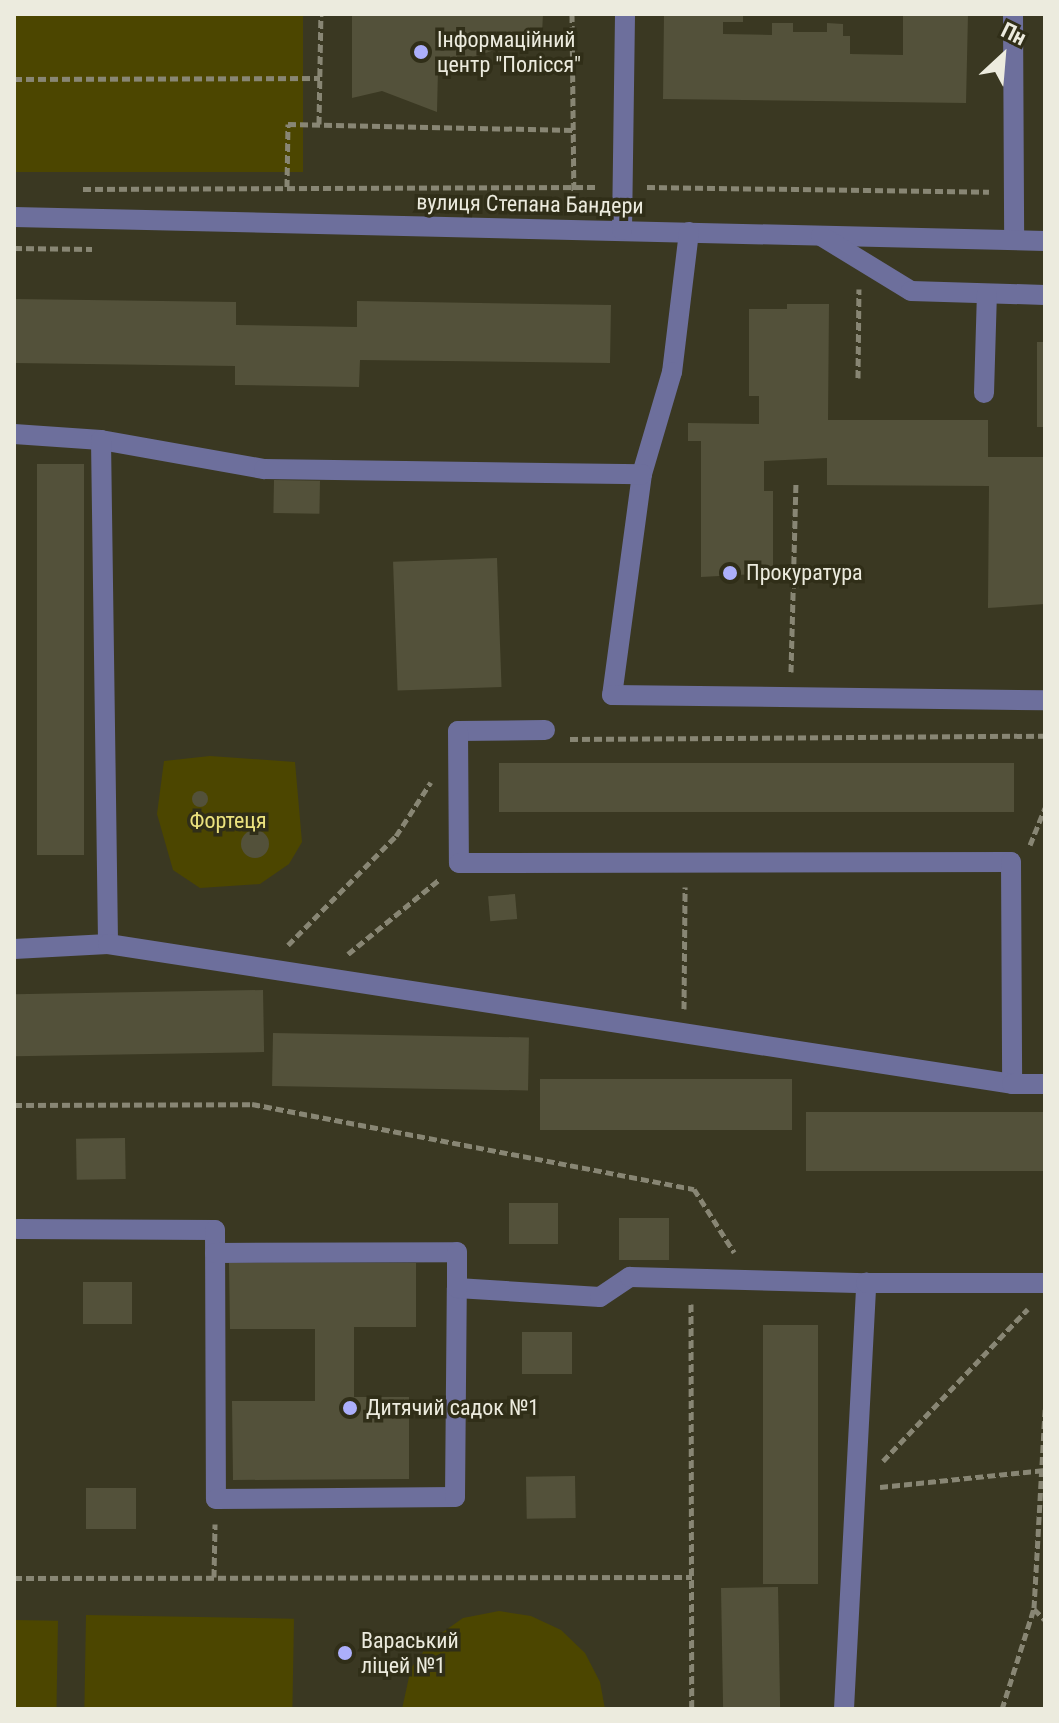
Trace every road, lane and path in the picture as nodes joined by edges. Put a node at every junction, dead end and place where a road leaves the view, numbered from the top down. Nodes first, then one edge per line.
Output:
1 (321, 14) edge
2 (572, 14) edge
3 (625, 14) edge
4 (1013, 14) edge
5 (320, 78) junction
6 (14, 79) edge
7 (319, 124) junction
8 (573, 130) junction
9 (574, 186) junction
10 (287, 187) junction
11 (623, 187) junction
12 (75, 189) dead end
13 (1014, 192) junction
14 (14, 217) edge
15 (622, 230) junction
16 (689, 232) junction
17 (821, 236) junction
18 (1014, 240) junction
19 (1045, 241) edge
20 (860, 260) junction
21 (987, 294) junction
22 (1045, 295) edge
23 (858, 378) dead end
24 (984, 393) dead end
25 (14, 434) edge
26 (101, 440) junction
27 (642, 474) junction
28 (796, 483) dead end
29 (790, 697) junction
30 (1045, 700) edge
31 (549, 735) joint
32 (1045, 736) edge
33 (458, 739) junction
34 (1045, 808) edge
35 (685, 862) junction
36 (1011, 862) junction
37 (459, 863) junction
38 (108, 944) junction
39 (14, 949) edge
40 (267, 966) junction
41 (324, 974) junction
42 (684, 1032) junction
43 (1012, 1084) junction
44 (1045, 1084) edge
45 (14, 1105) edge
46 (17, 1229) dead end
47 (215, 1253) junction
48 (691, 1279) junction
49 (751, 1280) junction
50 (866, 1283) junction
51 (1045, 1283) edge
52 (457, 1288) junction
53 (1034, 1302) dead end
54 (1045, 1409) edge
55 (1043, 1470) edge
56 (855, 1489) junction
57 (216, 1499) junction
58 (214, 1577) junction
59 (692, 1577) junction
60 (14, 1578) edge
61 (1034, 1608) junction
62 (1045, 1620) edge
63 (692, 1709) edge
64 (844, 1709) edge
65 (1002, 1709) edge

1 - 5 path
2 - 8 path
3 - 11 street
4 - 13 street
5 - 6 path
5 - 7 path
7 - 8 path
7 - 10 path
8 - 9 path
9 - 10 path
9 - 11 path
10 - 12 path
11 - 13 path
11 - 15 street
13 - 18 street
14 - 15 street, вулиця Степана Бандери
15 - 16 street, вулиця Степана Бандери
16 - 17 street, вулиця Степана Бандери
16 - 27 street
17 - 18 street, вулиця Степана Бандери
17 - 20 street
18 - 19 street, вулиця Степана Бандери
20 - 21 street
20 - 23 path
21 - 22 street
21 - 24 street
25 - 26 street
26 - 27 street
26 - 38 street
27 - 29 street
28 - 29 path
29 - 30 street
31 - 32 path
31 - 33 street
33 - 37 street
33 - 40 path
34 - 36 path
35 - 36 street
35 - 37 street
35 - 42 path
36 - 43 street
37 - 41 path
38 - 39 street
38 - 40 street
40 - 41 street
41 - 42 street
42 - 43 street
43 - 44 street
45 - 49 path
46 - 47 street
47 - 52 street
47 - 57 street
48 - 49 street
48 - 52 street
48 - 59 path
49 - 50 street
50 - 51 street
50 - 56 street
52 - 57 street
53 - 56 path
54 - 55 path
55 - 56 path
55 - 61 path
56 - 64 street
57 - 58 path
58 - 59 path
58 - 60 path
59 - 63 path
61 - 62 path
61 - 65 path

